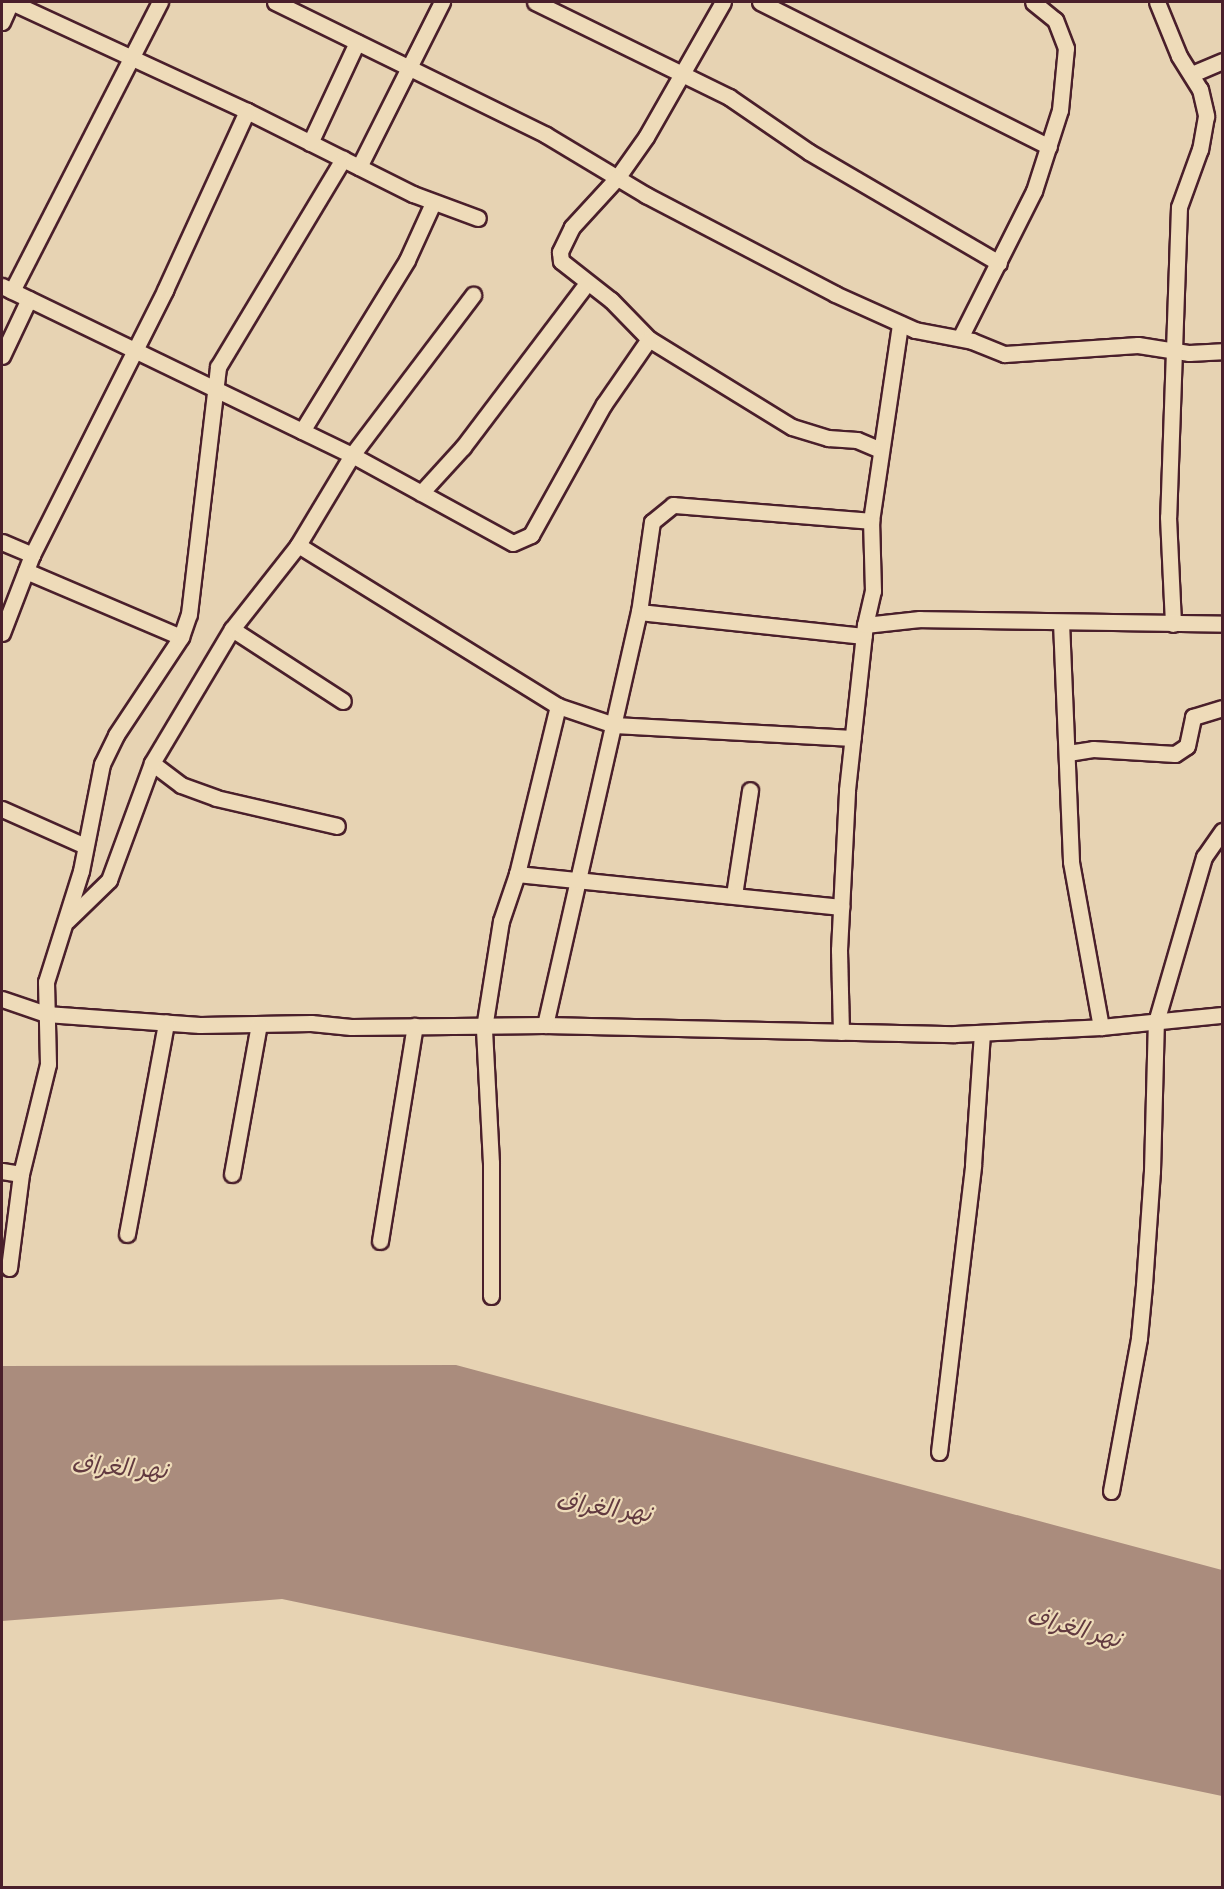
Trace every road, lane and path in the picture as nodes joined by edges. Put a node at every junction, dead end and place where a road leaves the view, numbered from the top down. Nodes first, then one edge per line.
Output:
1 (11, 2) edge
2 (160, 2) edge
3 (274, 2) edge
4 (442, 2) edge
5 (535, 2) edge
6 (723, 2) edge
7 (760, 2) edge
8 (1033, 2) edge
9 (1157, 2) edge
10 (2, 22) edge
11 (357, 42) junction
12 (130, 60) junction
13 (1222, 61) edge
14 (408, 67) junction
15 (684, 73) junction
16 (1192, 74) junction
17 (247, 111) junction
18 (310, 143) junction
19 (1049, 147) junction
20 (343, 159) junction
21 (359, 167) junction
22 (617, 178) junction
23 (433, 202) junction
24 (478, 218) dead end
25 (999, 263) junction
26 (587, 283) junction
27 (7, 289) edge
28 (473, 295) dead end
29 (29, 299) junction
30 (900, 324) junction
31 (960, 338) junction
32 (649, 339) junction
33 (135, 350) junction
34 (1176, 351) junction
35 (1222, 351) edge
36 (2, 356) edge
37 (215, 389) junction
38 (302, 431) junction
39 (880, 450) junction
40 (352, 455) junction
41 (421, 493) junction
42 (871, 521) junction
43 (2, 542) edge
44 (298, 545) junction
45 (32, 555) junction
46 (26, 571) junction
47 (639, 612) junction
48 (1061, 622) junction
49 (1173, 624) junction
50 (1222, 624) edge
51 (232, 629) junction
52 (864, 630) junction
53 (2, 633) edge
54 (181, 637) junction
55 (344, 701) dead end
56 (558, 706) junction
57 (1222, 708) edge
58 (614, 725) junction
59 (853, 738) junction
60 (1068, 753) junction
61 (152, 764) junction
62 (750, 790) dead end
63 (2, 809) edge
64 (337, 826) dead end
65 (1222, 831) edge
66 (85, 846) junction
67 (517, 874) junction
68 (579, 878) junction
69 (734, 895) junction
70 (841, 908) junction
71 (67, 921) junction
72 (2, 999) edge
73 (46, 1014) junction
74 (1222, 1015) edge
75 (1155, 1022) junction
76 (166, 1023) junction
77 (259, 1024) junction
78 (545, 1025) junction
79 (415, 1026) junction
80 (1101, 1027) junction
81 (484, 1028) junction
82 (842, 1032) junction
83 (982, 1033) junction
84 (2, 1171) edge
85 (21, 1174) junction
86 (232, 1174) dead end
87 (127, 1234) dead end
88 (380, 1241) dead end
89 (9, 1268) dead end
90 (491, 1296) dead end
91 (939, 1452) dead end
92 (1111, 1491) dead end

1 - 10 street
1 - 12 street
2 - 12 street
3 - 11 street
4 - 14 street
5 - 15 street
6 - 15 street
7 - 19 street
8 - 19 street
9 - 16 street
11 - 14 street
11 - 18 street
12 - 17 street
12 - 27 street
13 - 16 street
14 - 21 street
14 - 22 street
15 - 22 street
15 - 25 street
16 - 34 street
17 - 18 street
17 - 33 street
18 - 20 street
19 - 25 street
20 - 21 street
20 - 37 street
21 - 23 street
22 - 26 street
22 - 30 street
23 - 24 street
23 - 38 street
25 - 31 street
26 - 32 street
26 - 41 street
27 - 29 street
28 - 40 street
29 - 33 street
29 - 36 street
30 - 31 street
30 - 39 street
31 - 34 street
32 - 39 street
32 - 41 street
33 - 37 street
33 - 45 street
34 - 35 street
34 - 49 street
37 - 38 street
37 - 54 street
38 - 40 street
39 - 42 street
40 - 41 street
40 - 44 street
42 - 47 street
42 - 52 street
43 - 45 street
44 - 51 street
44 - 56 street
45 - 46 street
46 - 53 street
46 - 54 street
47 - 52 street
47 - 58 street
48 - 49 street
48 - 52 street
48 - 60 street
49 - 50 street
51 - 55 street
51 - 61 street
52 - 59 street
54 - 66 street
56 - 58 street
56 - 67 street
57 - 60 street
58 - 59 street
58 - 68 street
59 - 70 street
60 - 80 street
61 - 64 street
61 - 71 street
62 - 69 street
63 - 66 street
65 - 75 street
66 - 71 street
67 - 68 street
67 - 81 street
68 - 69 street
68 - 78 street
69 - 70 street
70 - 82 street
71 - 73 street
72 - 73 street
73 - 76 street
73 - 85 street
74 - 75 street
75 - 80 street
75 - 92 street
76 - 77 street
76 - 87 street
77 - 79 street
77 - 86 street
78 - 81 street
78 - 82 street
79 - 81 street
79 - 88 street
80 - 83 street
81 - 90 street
82 - 83 street
83 - 91 street
84 - 85 street
85 - 89 street

